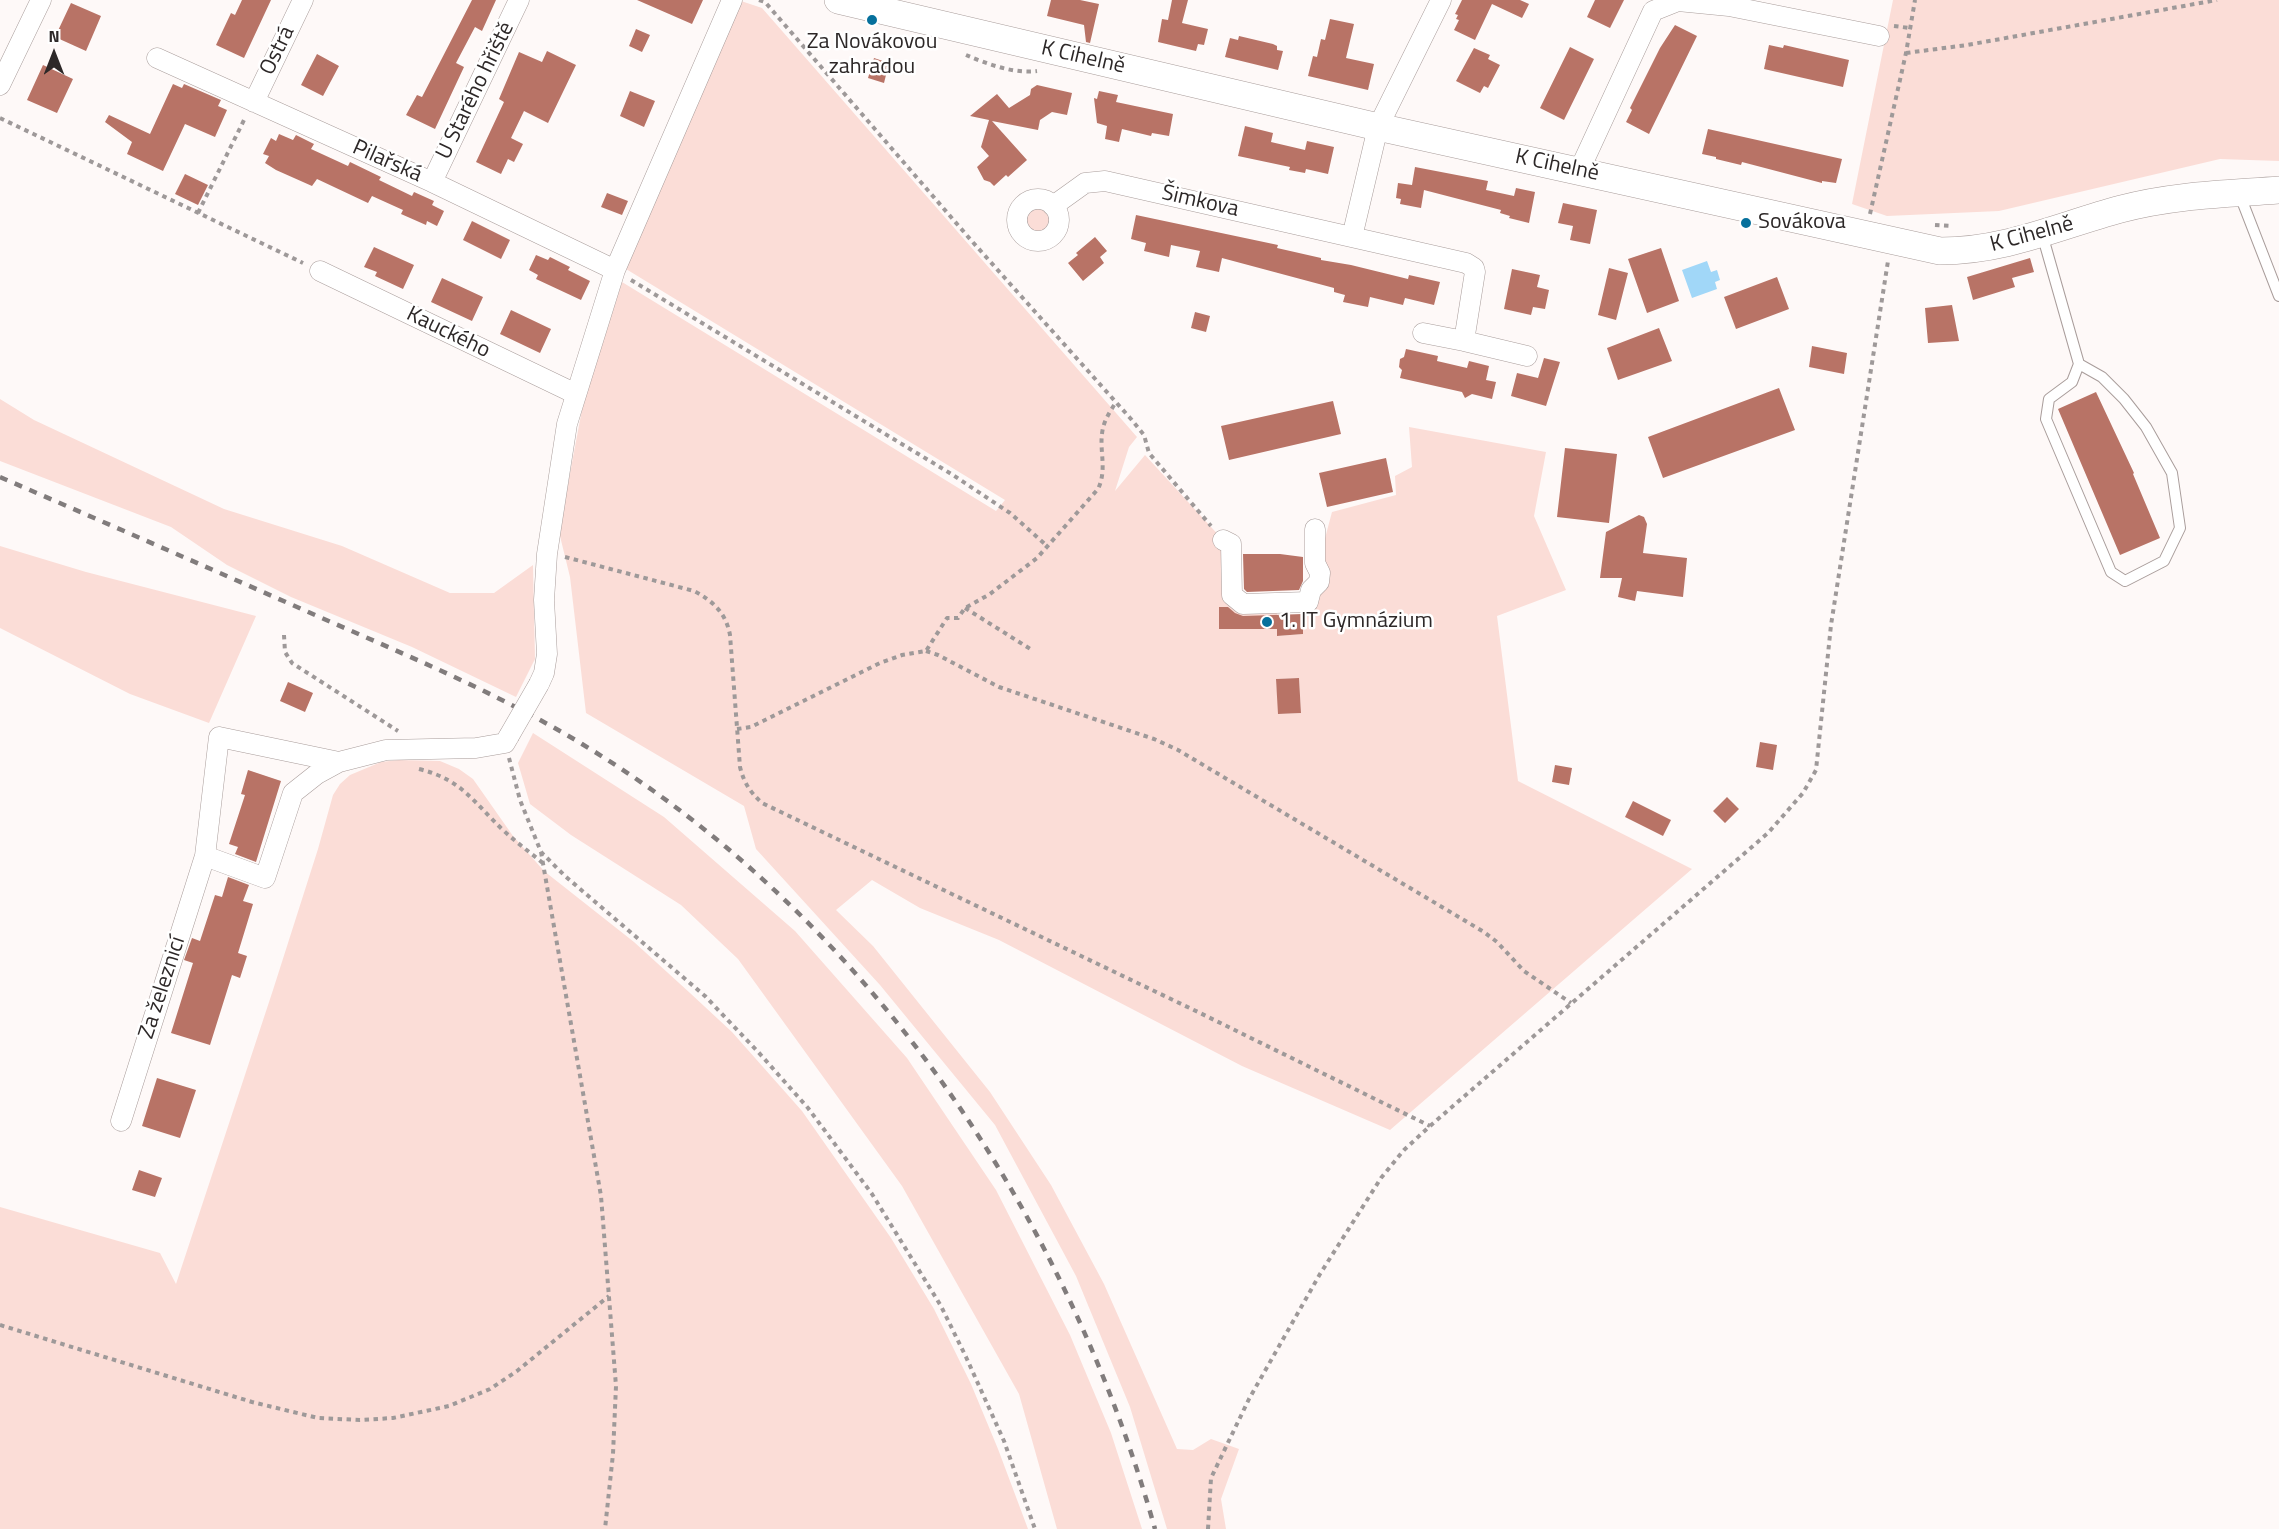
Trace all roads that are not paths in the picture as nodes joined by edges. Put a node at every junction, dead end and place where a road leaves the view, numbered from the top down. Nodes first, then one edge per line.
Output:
1 (41, 0) edge
2 (303, 0) edge
3 (519, 0) edge
4 (732, 0) edge
5 (838, 0) edge
6 (1441, 0) edge
7 (1730, 3) edge
8 (1879, 36) dead end
9 (158, 58) dead end
10 (0, 85) edge
11 (254, 102) junction
12 (1378, 127) junction
13 (1579, 171) junction
14 (432, 182) junction
15 (2279, 190) edge
16 (2239, 193) junction
17 (1053, 206) dead end
18 (2042, 234) junction
19 (1352, 237) junction
20 (615, 270) junction
21 (320, 272) road end
22 (2279, 296) edge
23 (1423, 333) dead end
24 (1464, 342) junction
25 (1527, 356) dead end
26 (2079, 364) junction
27 (576, 394) junction
28 (1315, 529) dead end
29 (1223, 540) road end
30 (339, 762) junction
31 (205, 856) junction
32 (121, 1121) dead end

1 - 10 street
2 - 11 street, Ostrá
3 - 14 street, U Starého hřiště
4 - 20 street
5 - 12 street, K Cihelně
6 - 12 street
7 - 8 street
7 - 13 street
9 - 11 street, Pilařská
11 - 14 street, Pilařská
12 - 13 street, K Cihelně
12 - 19 street
13 - 18 street, K Cihelně
14 - 20 street, Pilařská
15 - 16 street, K Cihelně
16 - 18 street, K Cihelně
16 - 22 lane
17 - 19 street, Šimkova
18 - 26 lane
19 - 24 street, Šimkova
20 - 27 street
21 - 27 street, Kauckého
23 - 24 street
24 - 25 street
26 - 26 lane
27 - 30 street, bridge
28 - 29 street
30 - 31 street
30 - 31 street, Za železnicí
31 - 32 street, Za železnicí

